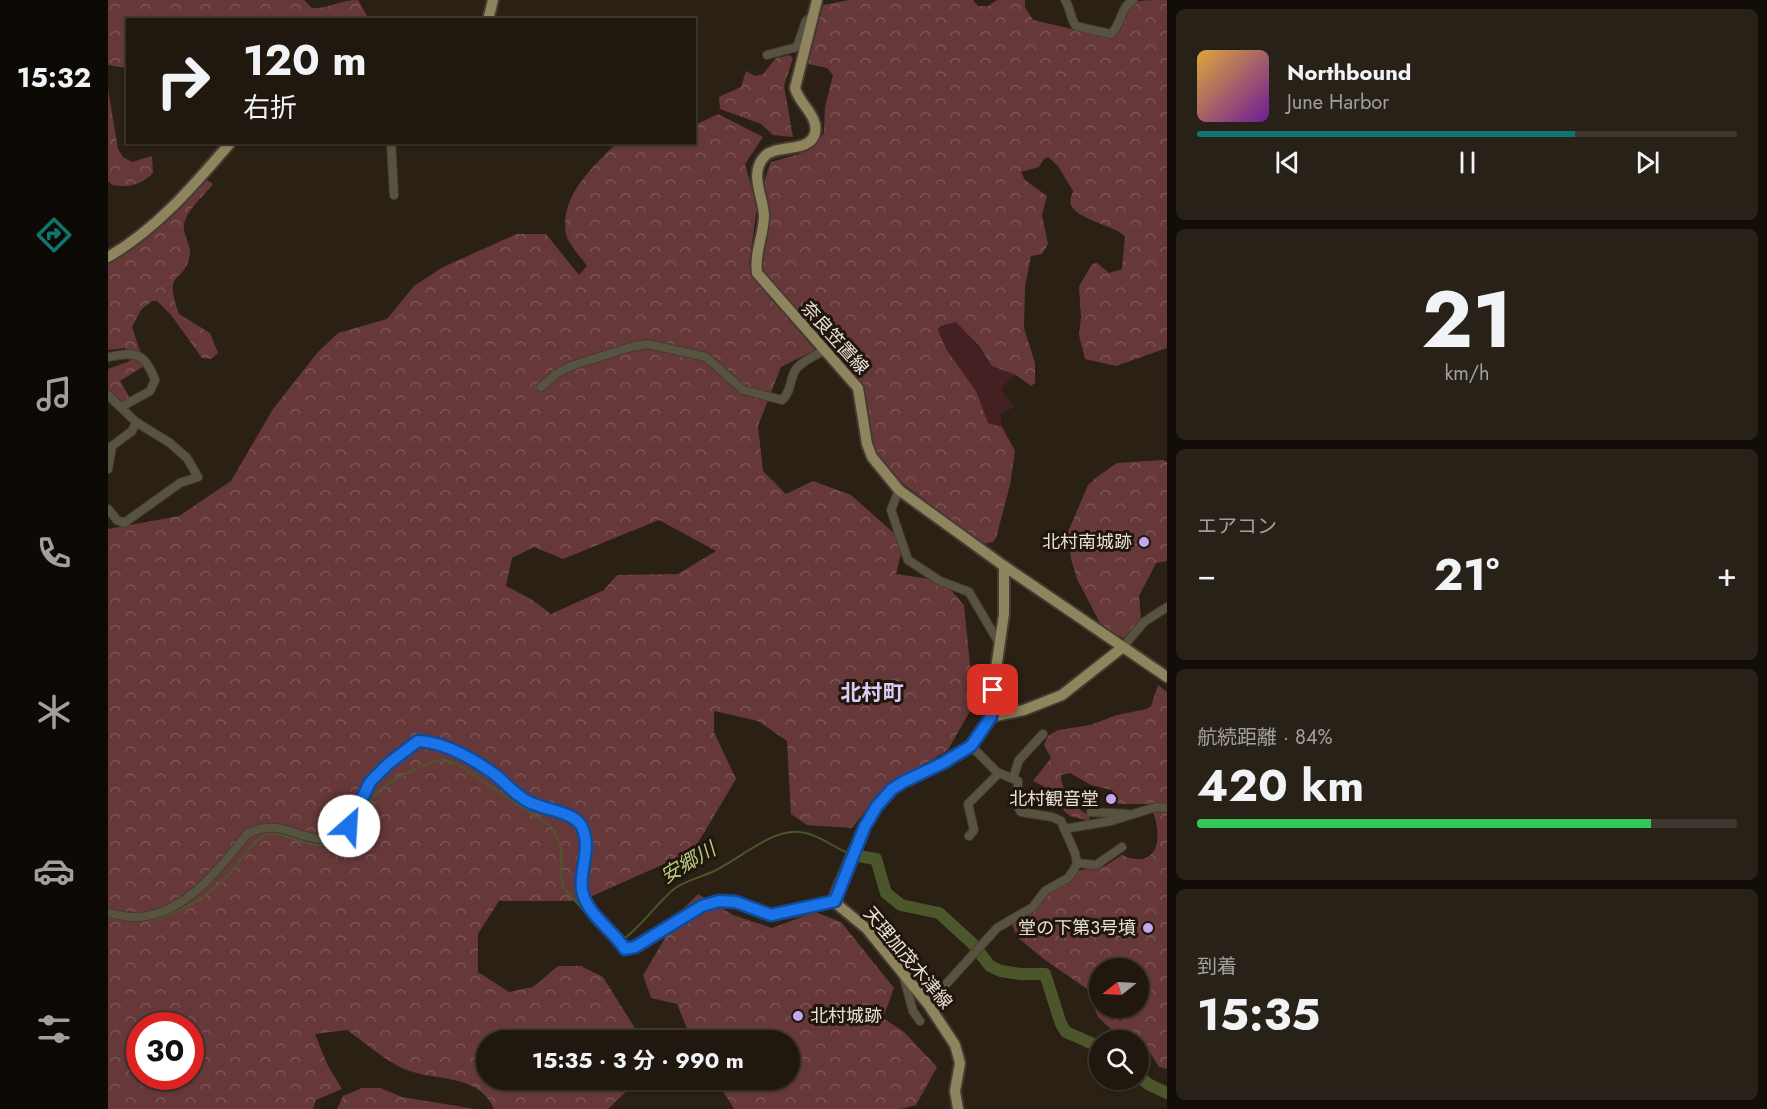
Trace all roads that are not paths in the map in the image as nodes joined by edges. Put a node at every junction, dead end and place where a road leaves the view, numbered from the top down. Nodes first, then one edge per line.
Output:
1 (493, 0) edge
2 (817, 0) edge
3 (1065, 0) edge
4 (1133, 0) edge
5 (813, 16) junction
6 (488, 18) edge
7 (767, 55) dead end
8 (229, 144) edge
9 (391, 144) edge
10 (394, 195) dead end
11 (108, 257) edge
12 (825, 350) junction
13 (108, 357) edge
14 (541, 387) dead end
15 (108, 395) edge
16 (123, 406) junction
17 (136, 422) junction
18 (108, 469) edge
19 (899, 490) junction
20 (108, 509) edge
21 (1004, 566) junction
22 (1167, 607) edge
23 (999, 643) junction
24 (1124, 647) junction
25 (1167, 677) edge
26 (991, 717) junction
27 (1043, 734) dead end
28 (971, 746) junction
29 (999, 773) junction
30 (1013, 778) junction
31 (1167, 808) edge
32 (1091, 812) dead end
33 (1128, 815) junction
34 (1064, 829) junction
35 (969, 836) dead end
36 (1122, 847) dead end
37 (1077, 863) junction
38 (835, 901) junction
39 (108, 913) edge
40 (903, 973) junction
41 (928, 1004) junction
42 (920, 1021) dead end
43 (954, 1108) edge

1 - 6 main road
2 - 5 main road, 奈良笠置線
3 - 4 street
5 - 7 street
5 - 12 main road, 奈良笠置線
8 - 11 main road
9 - 10 street
12 - 14 street
12 - 19 main road, 奈良笠置線
13 - 16 street
15 - 16 street
16 - 17 street
17 - 18 street
17 - 20 street
19 - 21 main road, 奈良笠置線
19 - 23 street
21 - 23 main road
21 - 24 main road, 奈良笠置線
22 - 24 street
23 - 26 main road
24 - 25 main road, 奈良笠置線
24 - 26 main road
26 - 28 main road
27 - 30 street
28 - 29 street
28 - 38 main road
29 - 30 street
29 - 35 street
30 - 34 street
31 - 33 street
32 - 33 street
33 - 34 street
34 - 37 street
36 - 37 street
37 - 41 street
38 - 39 street
38 - 40 main road, 天理加茂木津線
40 - 41 main road, 天理加茂木津線
40 - 42 street
41 - 43 main road, 天理加茂木津線

